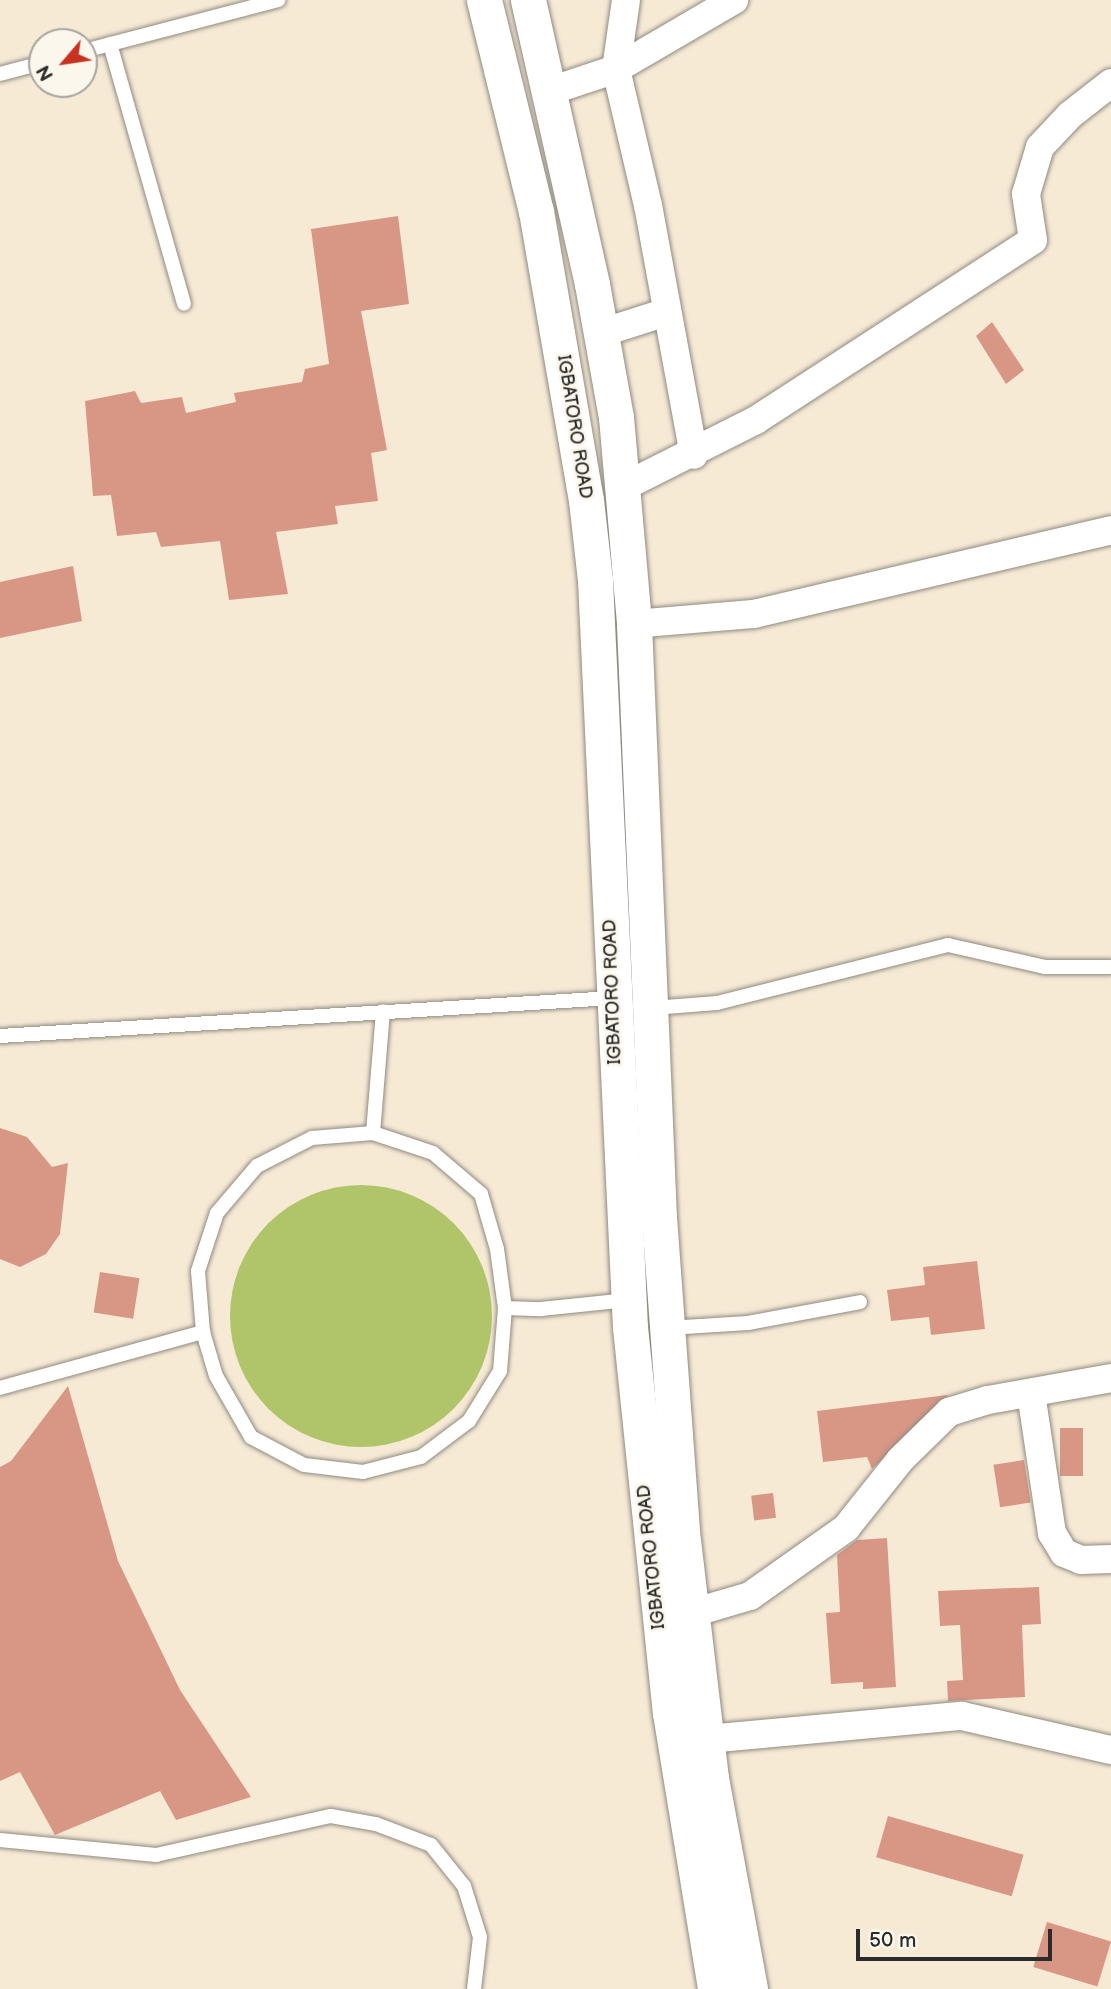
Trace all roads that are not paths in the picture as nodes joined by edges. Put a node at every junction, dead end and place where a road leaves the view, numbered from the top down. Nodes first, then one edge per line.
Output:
1 (278, 0) edge
2 (484, 0) edge
3 (528, 0) edge
4 (626, 0) edge
5 (734, 0) edge
6 (110, 44) junction
7 (98, 47) edge
8 (28, 67) edge
9 (616, 69) junction
10 (0, 74) edge
11 (1111, 83) edge
12 (550, 91) junction
13 (184, 304) dead end
14 (667, 312) junction
15 (601, 333) junction
16 (694, 455) junction
17 (623, 487) junction
18 (1111, 530) edge
19 (634, 624) junction
20 (1111, 967) edge
21 (613, 998) junction
22 (653, 1008) junction
23 (383, 1011) junction
24 (0, 1036) edge
25 (373, 1133) junction
26 (628, 1300) junction
27 (860, 1302) dead end
28 (505, 1308) junction
29 (667, 1328) junction
30 (202, 1332) junction
31 (1111, 1378) edge
32 (0, 1388) edge
33 (1031, 1392) junction
34 (666, 1541) junction
35 (1111, 1559) edge
36 (692, 1613) junction
37 (707, 1739) junction
38 (1111, 1750) edge
39 (0, 1840) edge
40 (474, 1989) edge
41 (715, 1989) edge
42 (750, 1989) edge

1 - 6 lane
2 - 21 street, IGBATORO ROAD
3 - 12 street, IGBATORO ROAD
4 - 9 street
5 - 9 street
6 - 7 lane
6 - 13 lane
8 - 10 lane
9 - 12 street
9 - 14 street
11 - 16 street
12 - 15 street, IGBATORO ROAD
14 - 15 street
14 - 16 street
15 - 17 street, IGBATORO ROAD
16 - 17 street
17 - 19 street, IGBATORO ROAD
18 - 19 street
19 - 22 street, IGBATORO ROAD
20 - 22 lane
21 - 23 lane
21 - 26 street, IGBATORO ROAD
22 - 29 street, IGBATORO ROAD
23 - 24 lane
23 - 25 lane
25 - 28 lane
25 - 30 lane
26 - 28 lane
26 - 34 street, IGBATORO ROAD
27 - 29 lane
28 - 30 lane
29 - 34 street, IGBATORO ROAD
30 - 32 lane
31 - 33 street
33 - 35 street
33 - 36 street
34 - 36 street, IGBATORO ROAD
34 - 41 street, IGBATORO ROAD
36 - 37 street, IGBATORO ROAD
37 - 38 street
37 - 42 street, IGBATORO ROAD
39 - 40 lane

